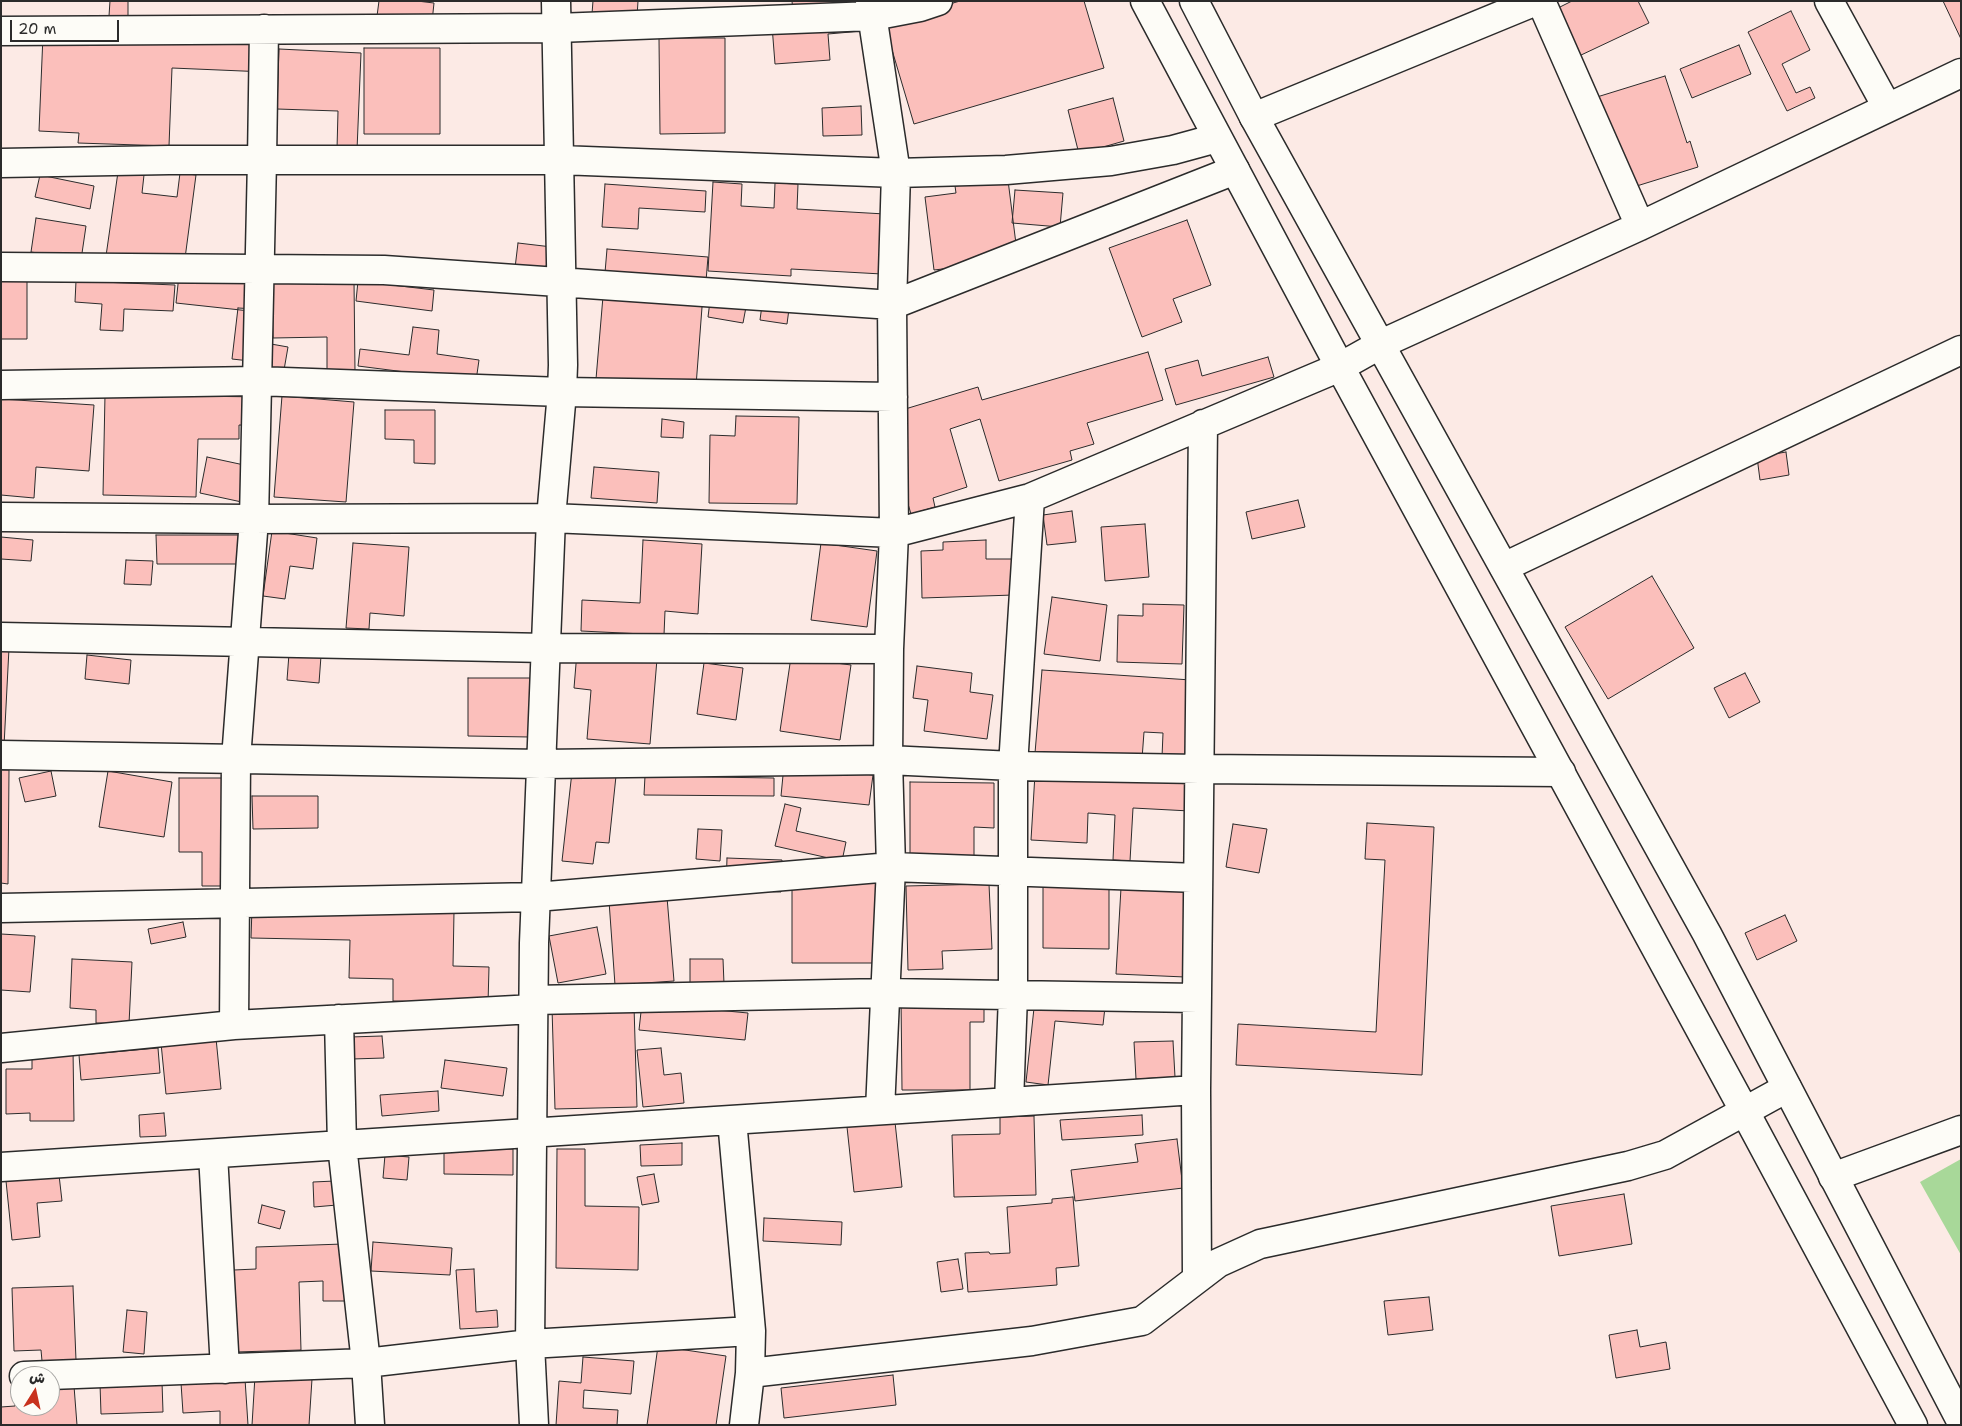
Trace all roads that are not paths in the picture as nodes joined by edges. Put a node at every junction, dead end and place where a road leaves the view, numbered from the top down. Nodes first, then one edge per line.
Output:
1 (556, 1) edge
2 (938, 1) edge
3 (1145, 1) edge
4 (1194, 1) edge
5 (1536, 1) edge
6 (1541, 1) edge
7 (1829, 1) edge
8 (871, 9) edge
9 (557, 28) junction
10 (264, 29) junction
11 (1, 31) edge
12 (1961, 73) edge
13 (1887, 107) junction
14 (1254, 117) junction
15 (1217, 138) junction
16 (262, 160) junction
17 (560, 160) junction
18 (1, 162) edge
19 (1234, 170) junction
20 (896, 173) junction
21 (1640, 226) junction
22 (1, 267) edge
23 (259, 269) junction
24 (563, 283) junction
25 (892, 305) junction
26 (1381, 344) junction
27 (1961, 350) edge
28 (1340, 367) junction
29 (256, 381) junction
30 (1, 385) edge
31 (562, 392) junction
32 (892, 397) junction
33 (1203, 424) junction
34 (1030, 498) junction
35 (1, 517) edge
36 (551, 518) junction
37 (254, 519) junction
38 (894, 533) junction
39 (1504, 567) junction
40 (1, 637) edge
41 (245, 642) junction
42 (546, 648) junction
43 (888, 650) junction
44 (1, 755) edge
45 (236, 759) junction
46 (888, 760) junction
47 (541, 764) junction
48 (1013, 766) junction
49 (1199, 769) junction
50 (1561, 772) junction
51 (891, 867) junction
52 (1013, 871) junction
53 (1198, 878) junction
54 (536, 897) junction
55 (235, 903) junction
56 (1, 908) edge
57 (885, 993) junction
58 (1013, 995) junction
59 (1197, 998) junction
60 (534, 1004) junction
61 (339, 1019) junction
62 (234, 1025) junction
63 (1, 1048) edge
64 (1786, 1088) junction
65 (1196, 1090) junction
66 (1009, 1102) junction
67 (880, 1110) junction
68 (1746, 1112) junction
69 (732, 1120) junction
70 (1961, 1130) edge
71 (532, 1133) junction
72 (342, 1145) junction
73 (213, 1154) junction
74 (1, 1167) edge
75 (1833, 1177) junction
76 (1197, 1278) junction
77 (751, 1331) junction
78 (530, 1344) junction
79 (366, 1363) junction
80 (225, 1368) junction
81 (750, 1373) junction
82 (60, 1375) edge
83 (1961, 1422) edge
84 (370, 1425) edge
85 (534, 1425) edge
86 (744, 1425) edge
87 (1913, 1425) edge

1 - 9 street
2 - 8 street
3 - 15 street
4 - 14 street
5 - 14 street
6 - 21 street
7 - 13 street
8 - 9 street
8 - 20 street
9 - 10 street
9 - 17 street
10 - 11 street
10 - 16 street
12 - 13 street
13 - 21 street
14 - 26 street
15 - 19 street
15 - 20 street
16 - 17 street
16 - 18 street
16 - 23 street
17 - 20 street
17 - 24 street
19 - 25 street
19 - 28 street
20 - 25 street
21 - 26 street
22 - 23 street
23 - 24 street
23 - 29 street
24 - 25 street
24 - 31 street
25 - 32 street
26 - 28 street
26 - 39 street
27 - 39 street
28 - 33 street
28 - 50 street
29 - 30 street
29 - 31 street
29 - 37 street
31 - 32 street
31 - 36 street
32 - 38 street
33 - 34 street
33 - 49 street
34 - 38 street
34 - 48 street
35 - 37 street
36 - 37 street
36 - 38 street
36 - 42 street
37 - 41 street
38 - 43 street
39 - 64 street
40 - 41 street
41 - 42 street
41 - 45 street
42 - 43 street
42 - 47 street
43 - 46 street
44 - 45 street
45 - 47 street
45 - 55 street
46 - 47 street
46 - 48 street
46 - 51 street
47 - 54 street
48 - 49 street
48 - 52 street
49 - 50 street
49 - 53 street
50 - 68 street
51 - 52 street
51 - 54 street
51 - 57 street
52 - 53 street
52 - 58 street
53 - 59 street
54 - 55 street
54 - 60 street
55 - 56 street
55 - 62 street
57 - 58 street
57 - 60 street
57 - 67 street
58 - 59 street
58 - 66 street
59 - 65 street
60 - 61 street
60 - 71 street
61 - 62 street
61 - 72 street
62 - 63 street
64 - 68 street
64 - 75 street
65 - 66 street
65 - 76 street
66 - 67 street
67 - 69 street
68 - 76 street
68 - 87 street
69 - 71 street
69 - 77 street
70 - 75 street
71 - 72 street
71 - 78 street
72 - 73 street
72 - 79 street
73 - 74 street
73 - 80 street
75 - 83 street
76 - 81 street
77 - 78 street
77 - 81 street
78 - 79 street
78 - 85 street
79 - 80 street
79 - 84 street
80 - 82 street
81 - 86 street

